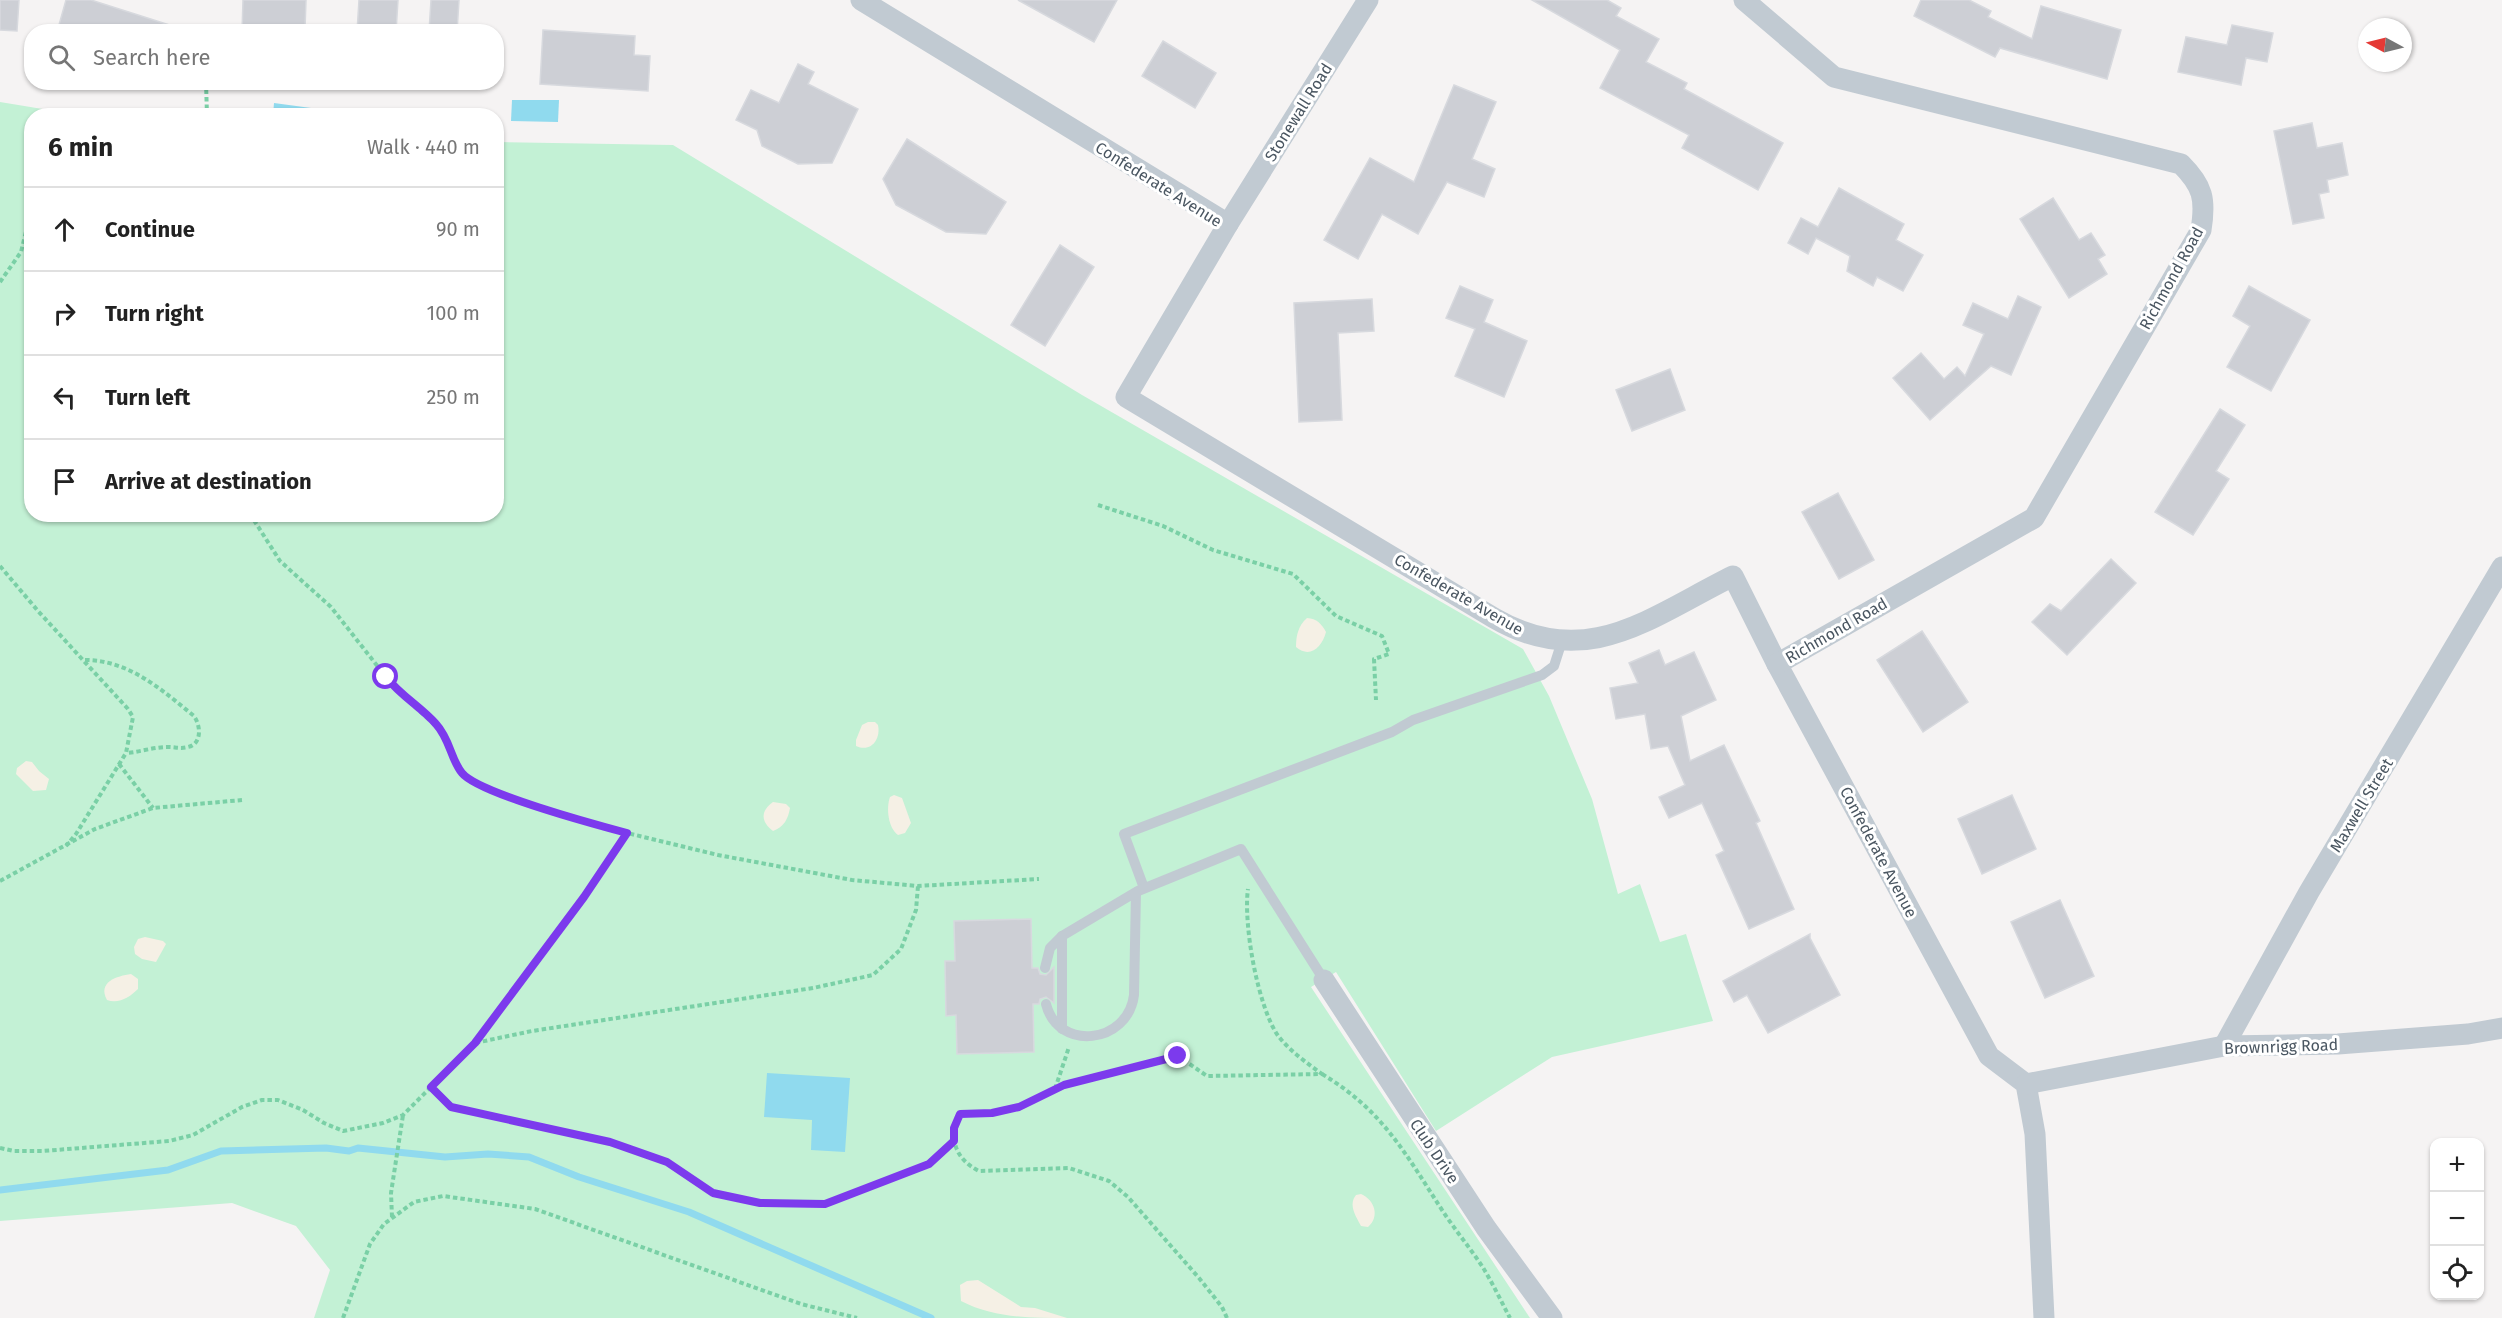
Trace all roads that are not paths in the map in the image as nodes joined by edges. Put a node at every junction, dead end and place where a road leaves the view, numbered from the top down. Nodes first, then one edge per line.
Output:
1 (861, 0) edge
2 (1368, 0) edge
3 (1744, 0) edge
4 (1228, 224) junction
5 (2502, 567) edge
6 (1562, 641) junction
7 (1777, 664) junction
8 (1140, 890) junction
9 (1062, 936) junction
10 (1045, 968) dead end
11 (1324, 980) joint
12 (1046, 1004) dead end
13 (2502, 1028) edge
14 (1062, 1029) junction
15 (2224, 1046) junction
16 (2026, 1084) junction
17 (1552, 1318) edge
18 (2044, 1318) edge

1 - 4 street, Confederate Avenue
2 - 4 street, Stonewall Road
3 - 7 street, Richmond Road
4 - 6 street, Confederate Avenue
5 - 15 street, Maxwell Street
6 - 7 street, Confederate Avenue
6 - 8 lane
7 - 16 street, Confederate Avenue
8 - 9 lane
8 - 11 lane
8 - 14 lane
9 - 10 lane
9 - 14 lane
11 - 17 street, Club Drive
12 - 14 lane
13 - 15 street, Brownrigg Road
15 - 16 street, Brownrigg Road
16 - 18 street

